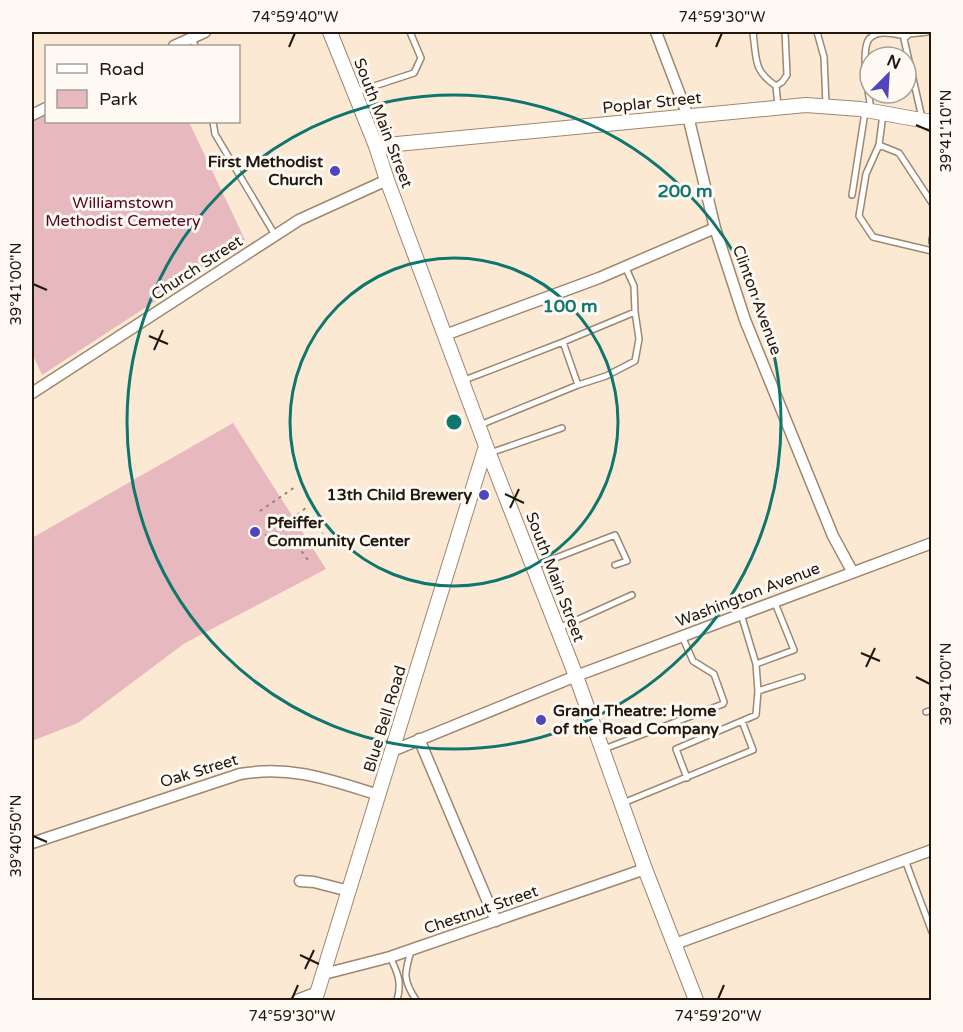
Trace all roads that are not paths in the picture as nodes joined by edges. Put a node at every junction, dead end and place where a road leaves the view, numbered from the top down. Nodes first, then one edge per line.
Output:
1 (204, 32) edge
2 (330, 32) edge
3 (410, 32) edge
4 (656, 32) edge
5 (755, 32) edge
6 (785, 32) edge
7 (817, 32) edge
8 (927, 32) edge
9 (905, 36) junction
10 (194, 42) edge
11 (179, 45) edge
12 (776, 86) junction
13 (355, 93) junction
14 (826, 106) junction
15 (779, 107) junction
16 (873, 112) junction
17 (688, 116) junction
18 (927, 121) edge
19 (213, 123) edge
20 (879, 145) junction
21 (376, 146) junction
22 (387, 180) junction
23 (852, 195) dead end
24 (932, 202) edge
25 (715, 228) junction
26 (275, 235) junction
27 (932, 251) edge
28 (625, 266) junction
29 (635, 312) junction
30 (445, 335) junction
31 (563, 342) junction
32 (462, 381) junction
33 (578, 385) junction
34 (32, 390) edge
35 (478, 426) junction
36 (562, 428) dead end
37 (487, 450) junction
38 (931, 544) edge
39 (615, 566) dead end
40 (533, 567) junction
41 (852, 571) junction
42 (632, 595) dead end
43 (774, 601) junction
44 (741, 613) junction
45 (557, 628) junction
46 (682, 636) junction
47 (756, 664) junction
48 (576, 676) junction
49 (802, 677) dead end
50 (758, 691) junction
51 (742, 721) junction
52 (419, 739) junction
53 (602, 750) junction
54 (392, 751) junction
55 (687, 778) junction
56 (379, 795) junction
57 (622, 804) junction
58 (32, 843) edge
59 (932, 850) edge
60 (905, 860) junction
61 (645, 869) junction
62 (300, 881) dead end
63 (350, 891) junction
64 (496, 921) junction
65 (932, 932) edge
66 (675, 944) junction
67 (411, 950) junction
68 (390, 957) junction
69 (324, 974) junction
70 (317, 996) edge
71 (297, 1000) edge
72 (397, 1000) edge
73 (416, 1000) edge
74 (696, 1000) edge

1 - 10 street
2 - 13 street, South Main Street
3 - 13 lane
4 - 17 street, Clinton Avenue
5 - 12 lane
6 - 12 lane
7 - 14 lane
8 - 9 lane
9 - 16 lane
9 - 18 lane
10 - 11 street
12 - 15 lane
13 - 21 street, South Main Street
14 - 15 street, Poplar Street
14 - 16 street, Poplar Street
15 - 17 street, Poplar Street
16 - 18 street, Poplar Street
16 - 20 lane
16 - 23 lane
17 - 21 street, Poplar Street
17 - 25 street, Clinton Avenue
19 - 26 lane
20 - 24 lane
20 - 27 lane
21 - 22 street, South Main Street
22 - 26 street, Church Street
22 - 30 street, South Main Street
25 - 28 street
25 - 41 street, Clinton Avenue
26 - 34 street, Church Street
28 - 29 lane
28 - 30 street
29 - 31 lane
29 - 33 lane
30 - 32 street, South Main Street
31 - 32 lane
31 - 33 lane
32 - 35 street, South Main Street
33 - 35 lane
35 - 37 street, South Main Street
36 - 37 lane
37 - 40 street, South Main Street
37 - 54 street, Blue Bell Road
38 - 41 street, Washington Avenue
39 - 40 lane
40 - 45 street, South Main Street
41 - 43 street, Washington Avenue
42 - 45 lane
43 - 44 street, Washington Avenue
43 - 47 lane
44 - 46 street, Washington Avenue
44 - 47 lane
45 - 48 street, South Main Street
46 - 48 street, Washington Avenue
46 - 53 lane
47 - 50 lane
48 - 52 street, Washington Avenue
48 - 53 street, South Main Street
49 - 50 lane
50 - 51 lane
51 - 55 lane
51 - 55 lane
52 - 54 street, Washington Avenue
52 - 64 street
53 - 57 street, South Main Street
54 - 56 street, Blue Bell Road
55 - 57 lane
56 - 58 street, Oak Street
56 - 63 street, Blue Bell Road
57 - 61 street, South Main Street
59 - 60 street
60 - 65 lane
60 - 66 street
61 - 64 street, Chestnut Street
61 - 66 street, South Main Street
62 - 63 street
63 - 69 street, Blue Bell Road
64 - 67 street, Chestnut Street
66 - 74 street, South Main Street
67 - 68 street, Chestnut Street
67 - 73 lane
68 - 69 street, Chestnut Street
68 - 72 lane
69 - 70 street, Blue Bell Road
70 - 71 street

